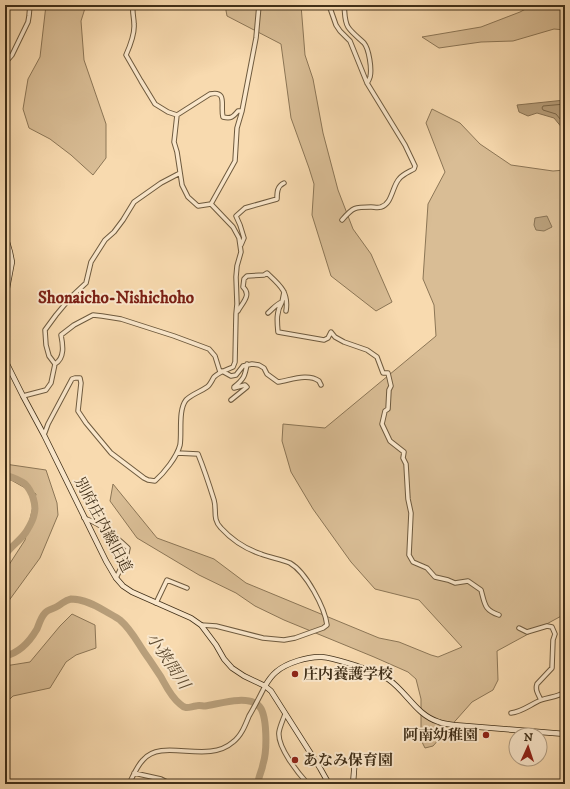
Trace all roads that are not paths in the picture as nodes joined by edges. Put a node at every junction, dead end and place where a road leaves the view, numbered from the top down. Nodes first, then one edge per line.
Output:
1 (30, 5) edge
2 (133, 5) edge
3 (259, 5) edge
4 (329, 5) edge
5 (344, 5) edge
6 (5, 63) edge
7 (368, 83) junction
8 (242, 111) junction
9 (177, 115) junction
10 (180, 172) junction
11 (284, 183) dead end
12 (211, 204) junction
13 (342, 220) dead end
14 (5, 235) edge
15 (240, 246) junction
16 (284, 292) junction
17 (5, 299) edge
18 (282, 302) junction
19 (286, 311) dead end
20 (268, 313) dead end
21 (236, 314) junction
22 (5, 360) edge
23 (55, 364) junction
24 (247, 364) junction
25 (221, 372) junction
26 (321, 385) dead end
27 (23, 396) junction
28 (232, 400) dead end
29 (44, 435) junction
30 (177, 453) junction
31 (84, 518) junction
32 (116, 578) junction
33 (187, 588) dead end
34 (156, 603) junction
35 (499, 615) dead end
36 (201, 625) junction
37 (519, 628) dead end
38 (265, 686) junction
39 (565, 692) edge
40 (541, 700) junction
41 (511, 713) dead end
42 (285, 714) junction
43 (565, 734) edge
44 (355, 758) dead end
45 (134, 774) dead end
46 (129, 784) edge
47 (171, 784) edge
48 (308, 784) edge
49 (329, 784) edge
50 (353, 784) edge

1 - 6 street
2 - 9 street
3 - 8 street
4 - 7 street
5 - 7 street
7 - 13 street
8 - 9 street
8 - 12 street
9 - 10 street
10 - 12 street
10 - 23 street
11 - 15 street
12 - 15 street
14 - 17 street
15 - 21 street
16 - 18 street
16 - 19 street
16 - 21 street
18 - 20 street
18 - 35 street
21 - 25 street
22 - 27 street, 別府庄内線旧道
23 - 25 street
23 - 27 street
24 - 25 street
24 - 26 street
24 - 28 street
25 - 30 street
27 - 29 street, 別府庄内線旧道
29 - 30 street
29 - 31 street, 別府庄内線旧道
30 - 36 street
31 - 32 street, 別府庄内線旧道
31 - 32 street
32 - 34 street, 別府庄内線旧道
33 - 34 street
34 - 36 street, 別府庄内線旧道
36 - 38 street, 別府庄内線旧道
37 - 40 street
38 - 42 street, 別府庄内線旧道
38 - 43 street
38 - 46 street
39 - 40 street
40 - 41 street
42 - 48 street
42 - 49 street, 別府庄内線旧道
44 - 50 street
45 - 47 street

